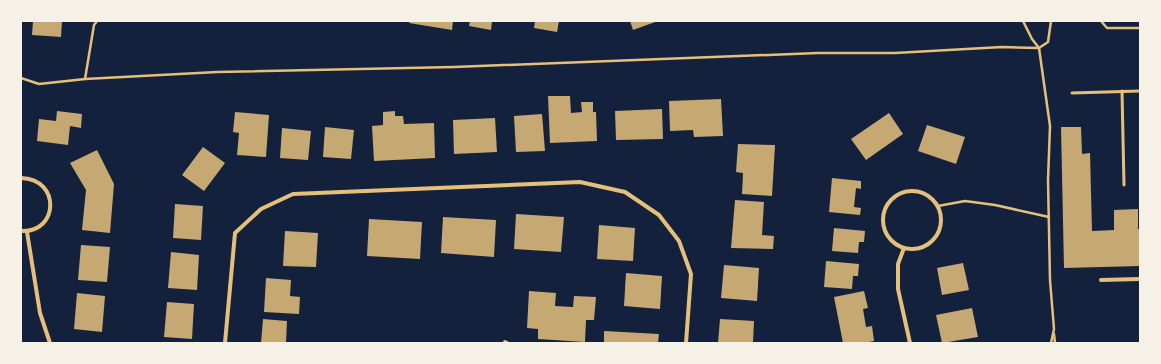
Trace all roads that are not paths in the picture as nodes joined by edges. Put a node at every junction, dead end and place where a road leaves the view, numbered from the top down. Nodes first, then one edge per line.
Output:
1 (1122, 91) junction
2 (1140, 91) edge
3 (1072, 93) dead end
4 (21, 178) edge
5 (1124, 186) dead end
6 (21, 231) edge
7 (27, 232) junction
8 (904, 248) junction
9 (1140, 279) edge
10 (1101, 280) dead end
11 (50, 343) edge
12 (225, 343) edge
13 (686, 343) edge
14 (910, 343) edge

1 - 2 lane
1 - 3 lane
1 - 5 lane
4 - 7 street
6 - 7 street
7 - 11 street
8 - 8 street
8 - 14 street
9 - 10 street
12 - 13 street

